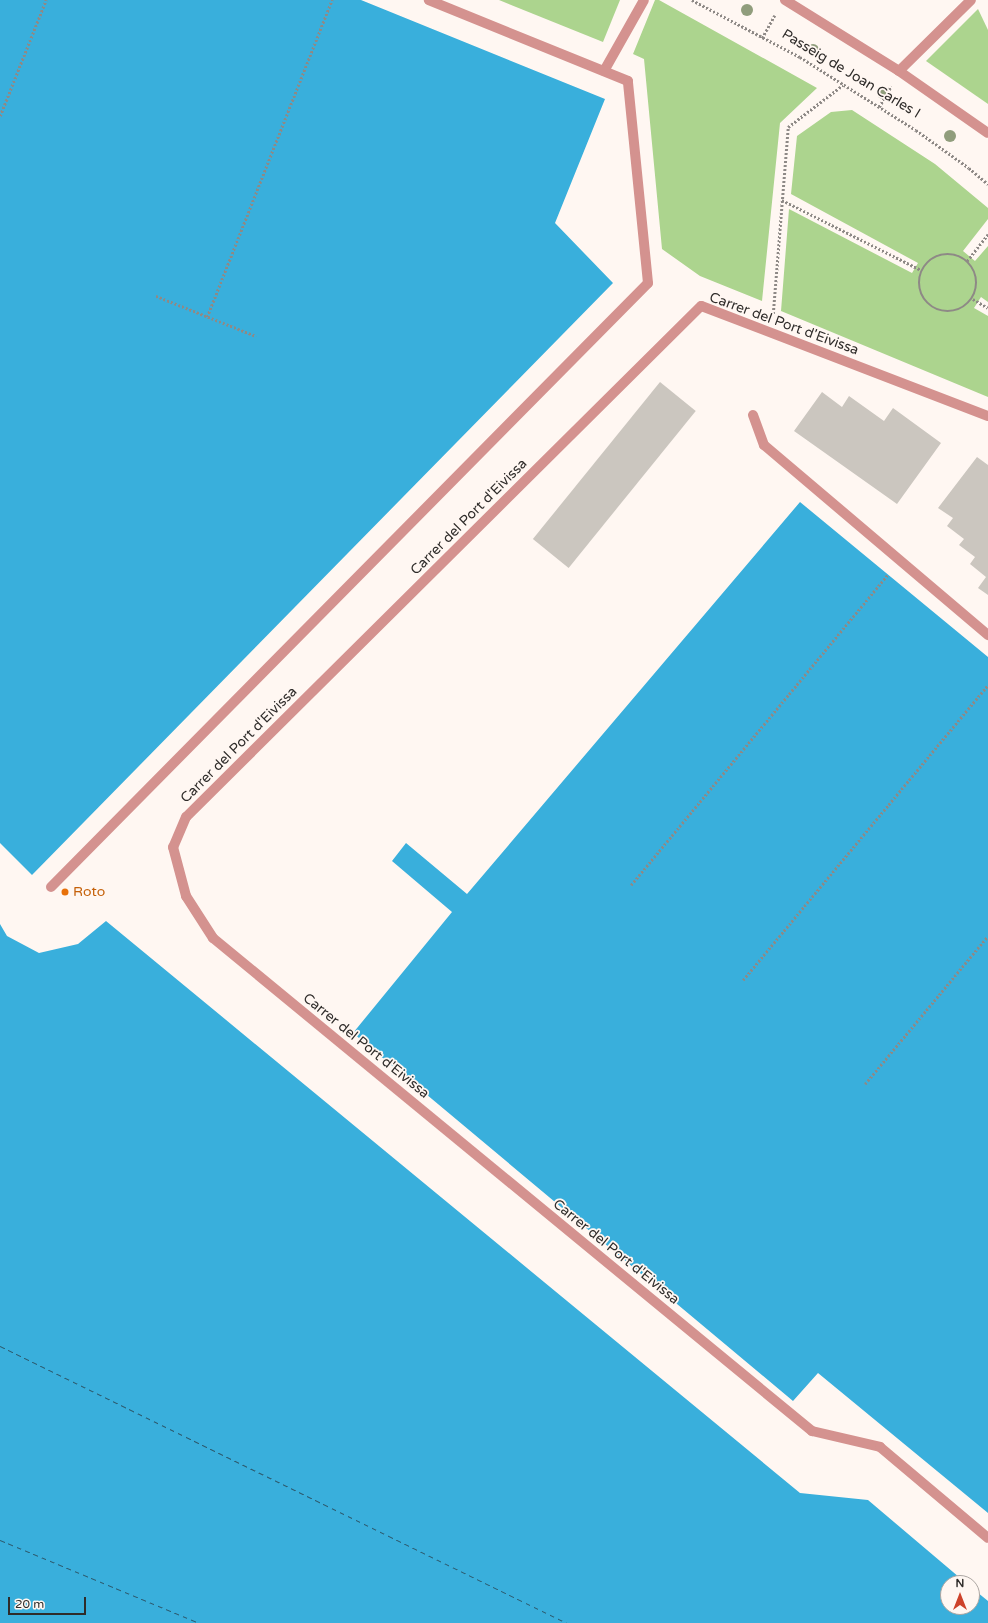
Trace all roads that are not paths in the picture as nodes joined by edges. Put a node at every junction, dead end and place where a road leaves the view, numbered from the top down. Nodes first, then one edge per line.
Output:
1 (429, 0) edge
2 (644, 0) edge
3 (785, 0) edge
4 (971, 0) edge
5 (604, 71) junction
6 (899, 71) junction
7 (988, 133) edge
8 (753, 415) dead end
9 (988, 416) edge
10 (988, 635) edge
11 (51, 886) dead end
12 (988, 1538) edge

1 - 5 street
2 - 5 street
3 - 6 street, Passeig de Joan Carles I
4 - 6 street
5 - 11 street
6 - 7 street, Passeig de Joan Carles I
8 - 10 street
9 - 12 street, Carrer del Port d'Eivissa

